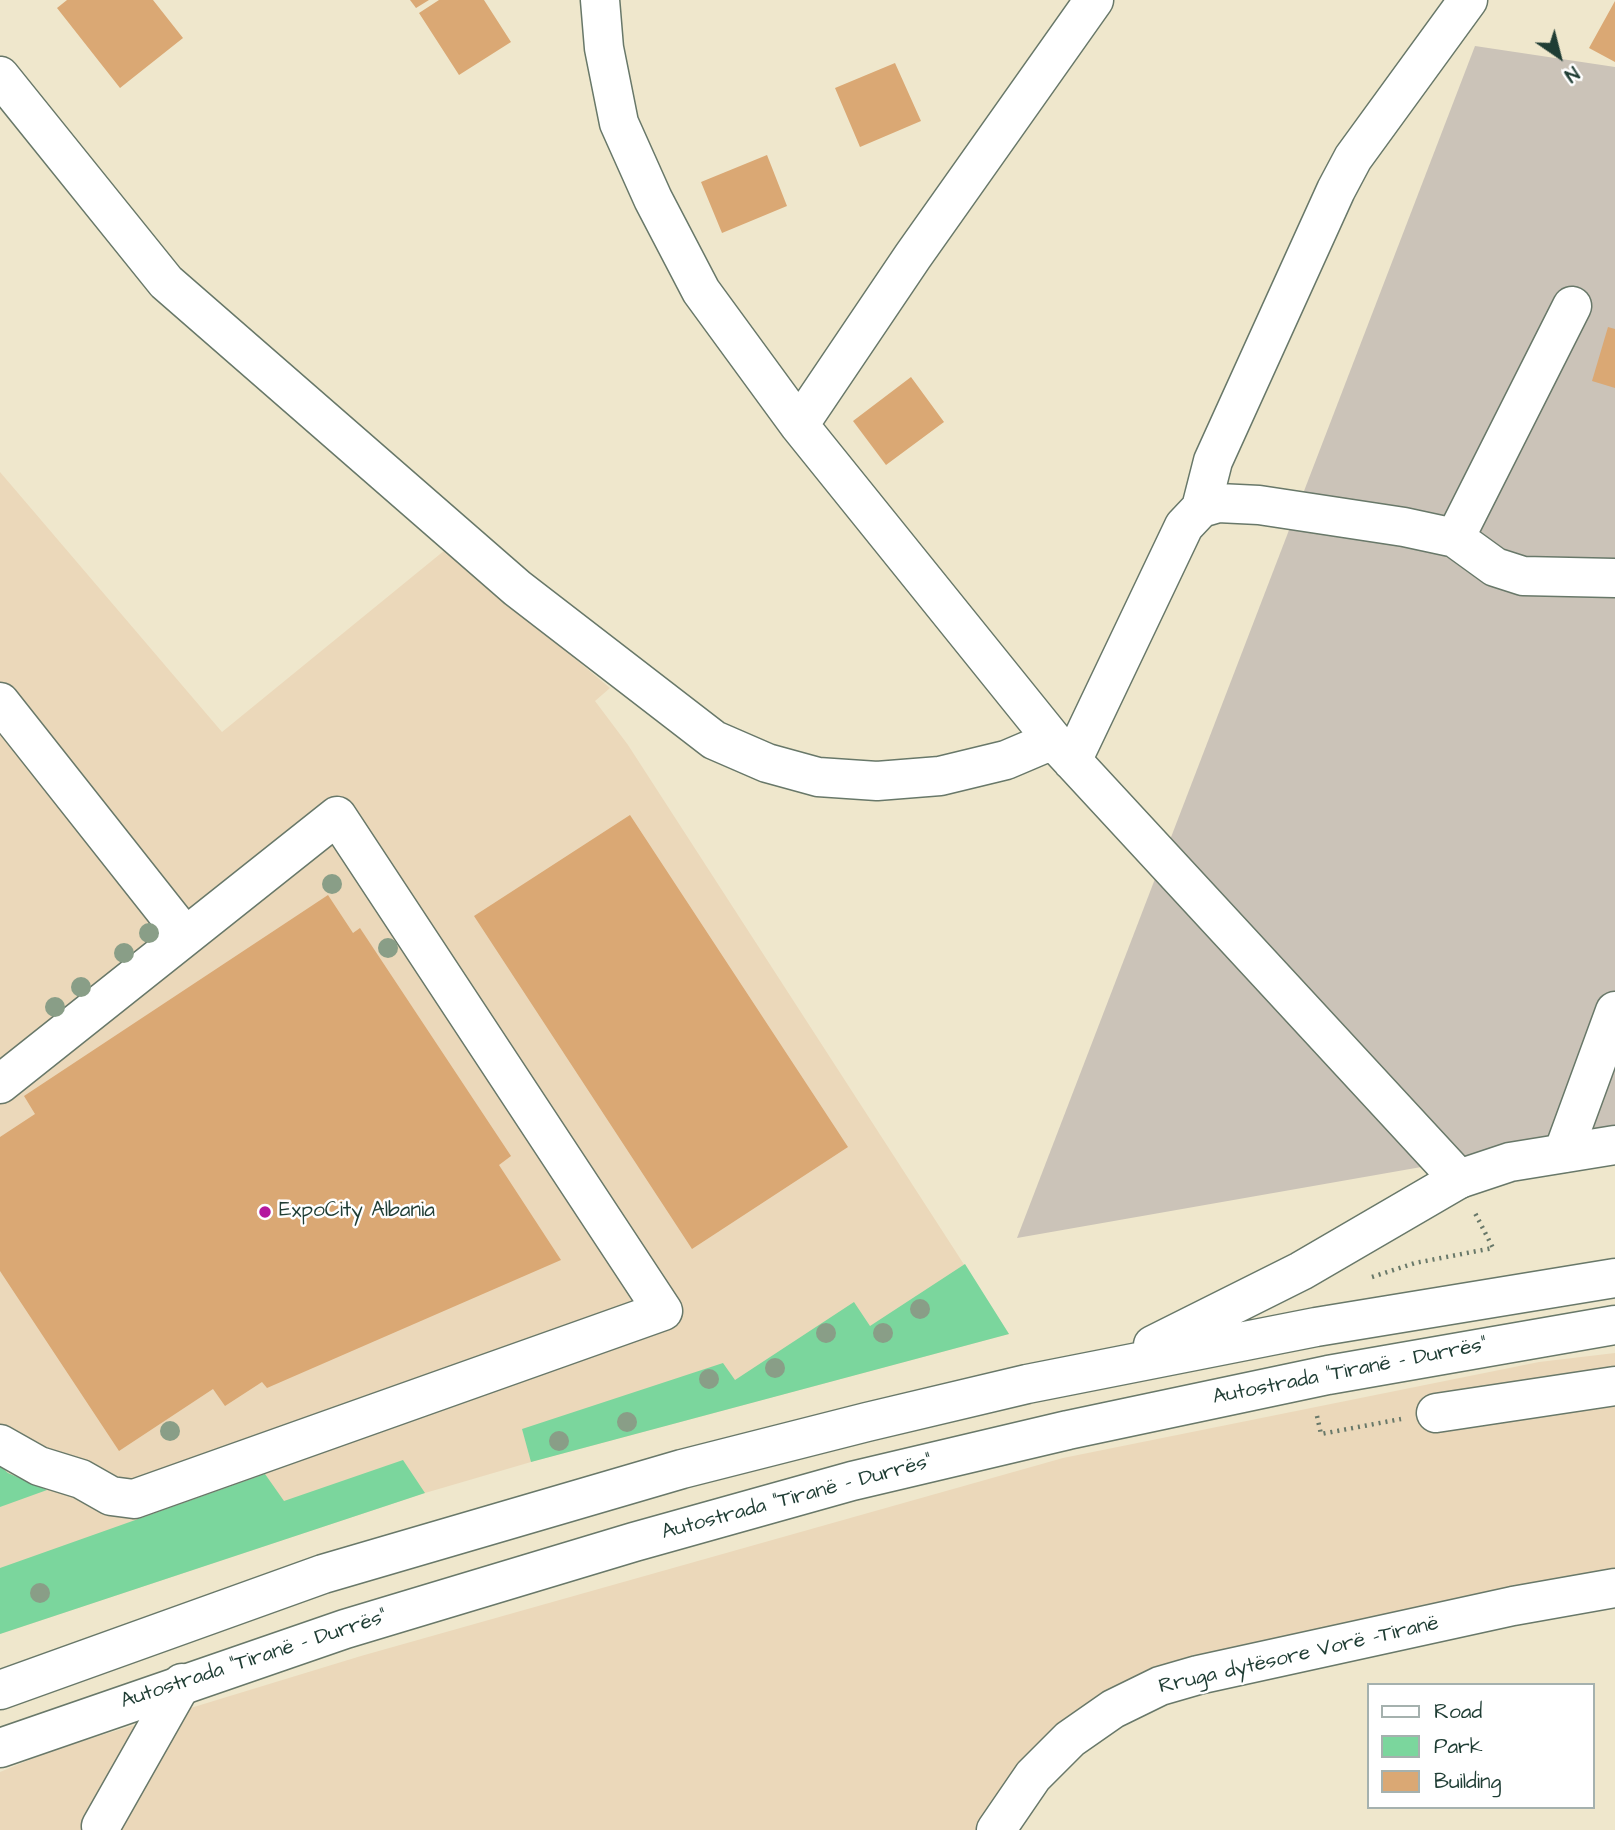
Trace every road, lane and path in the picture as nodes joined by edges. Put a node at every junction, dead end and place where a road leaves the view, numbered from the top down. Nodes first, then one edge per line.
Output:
1 (600, 0) edge
2 (1094, 0) edge
3 (1468, 0) edge
4 (0, 76) edge
5 (1572, 306) dead end
6 (799, 425) junction
7 (1201, 508) junction
8 (1455, 538) junction
9 (1615, 578) edge
10 (0, 702) edge
11 (1063, 750) junction
12 (185, 936) junction
13 (1615, 1011) edge
14 (0, 1084) edge
15 (1615, 1145) edge
16 (1563, 1153) junction
17 (1458, 1180) junction
18 (1615, 1278) edge
19 (1364, 1279) dead end
20 (1615, 1325) edge
21 (1101, 1369) junction
22 (1615, 1386) edge
23 (1436, 1413) joint
24 (1321, 1434) dead end
25 (0, 1444) edge
26 (1615, 1588) edge
27 (181, 1683) junction
28 (0, 1690) edge
29 (0, 1748) edge
30 (101, 1826) dead end
31 (996, 1830) edge

1 - 6 main road
2 - 6 main road
3 - 7 main road
4 - 11 main road
5 - 8 main road
6 - 11 main road
7 - 8 main road
7 - 11 main road
8 - 9 main road
10 - 12 main road
11 - 17 main road
12 - 14 main road
12 - 25 main road
13 - 16 main road
15 - 16 main road
16 - 17 main road
17 - 19 path
17 - 21 main road
18 - 21 main road
20 - 27 main road, Autostrada "Tiranë - Durrës"
21 - 28 main road
22 - 23 main road
23 - 24 path
26 - 31 main road, Rruga dytësore Vorë -Tiranë
27 - 29 main road, Autostrada "Tiranë - Durrës"
27 - 30 main road

